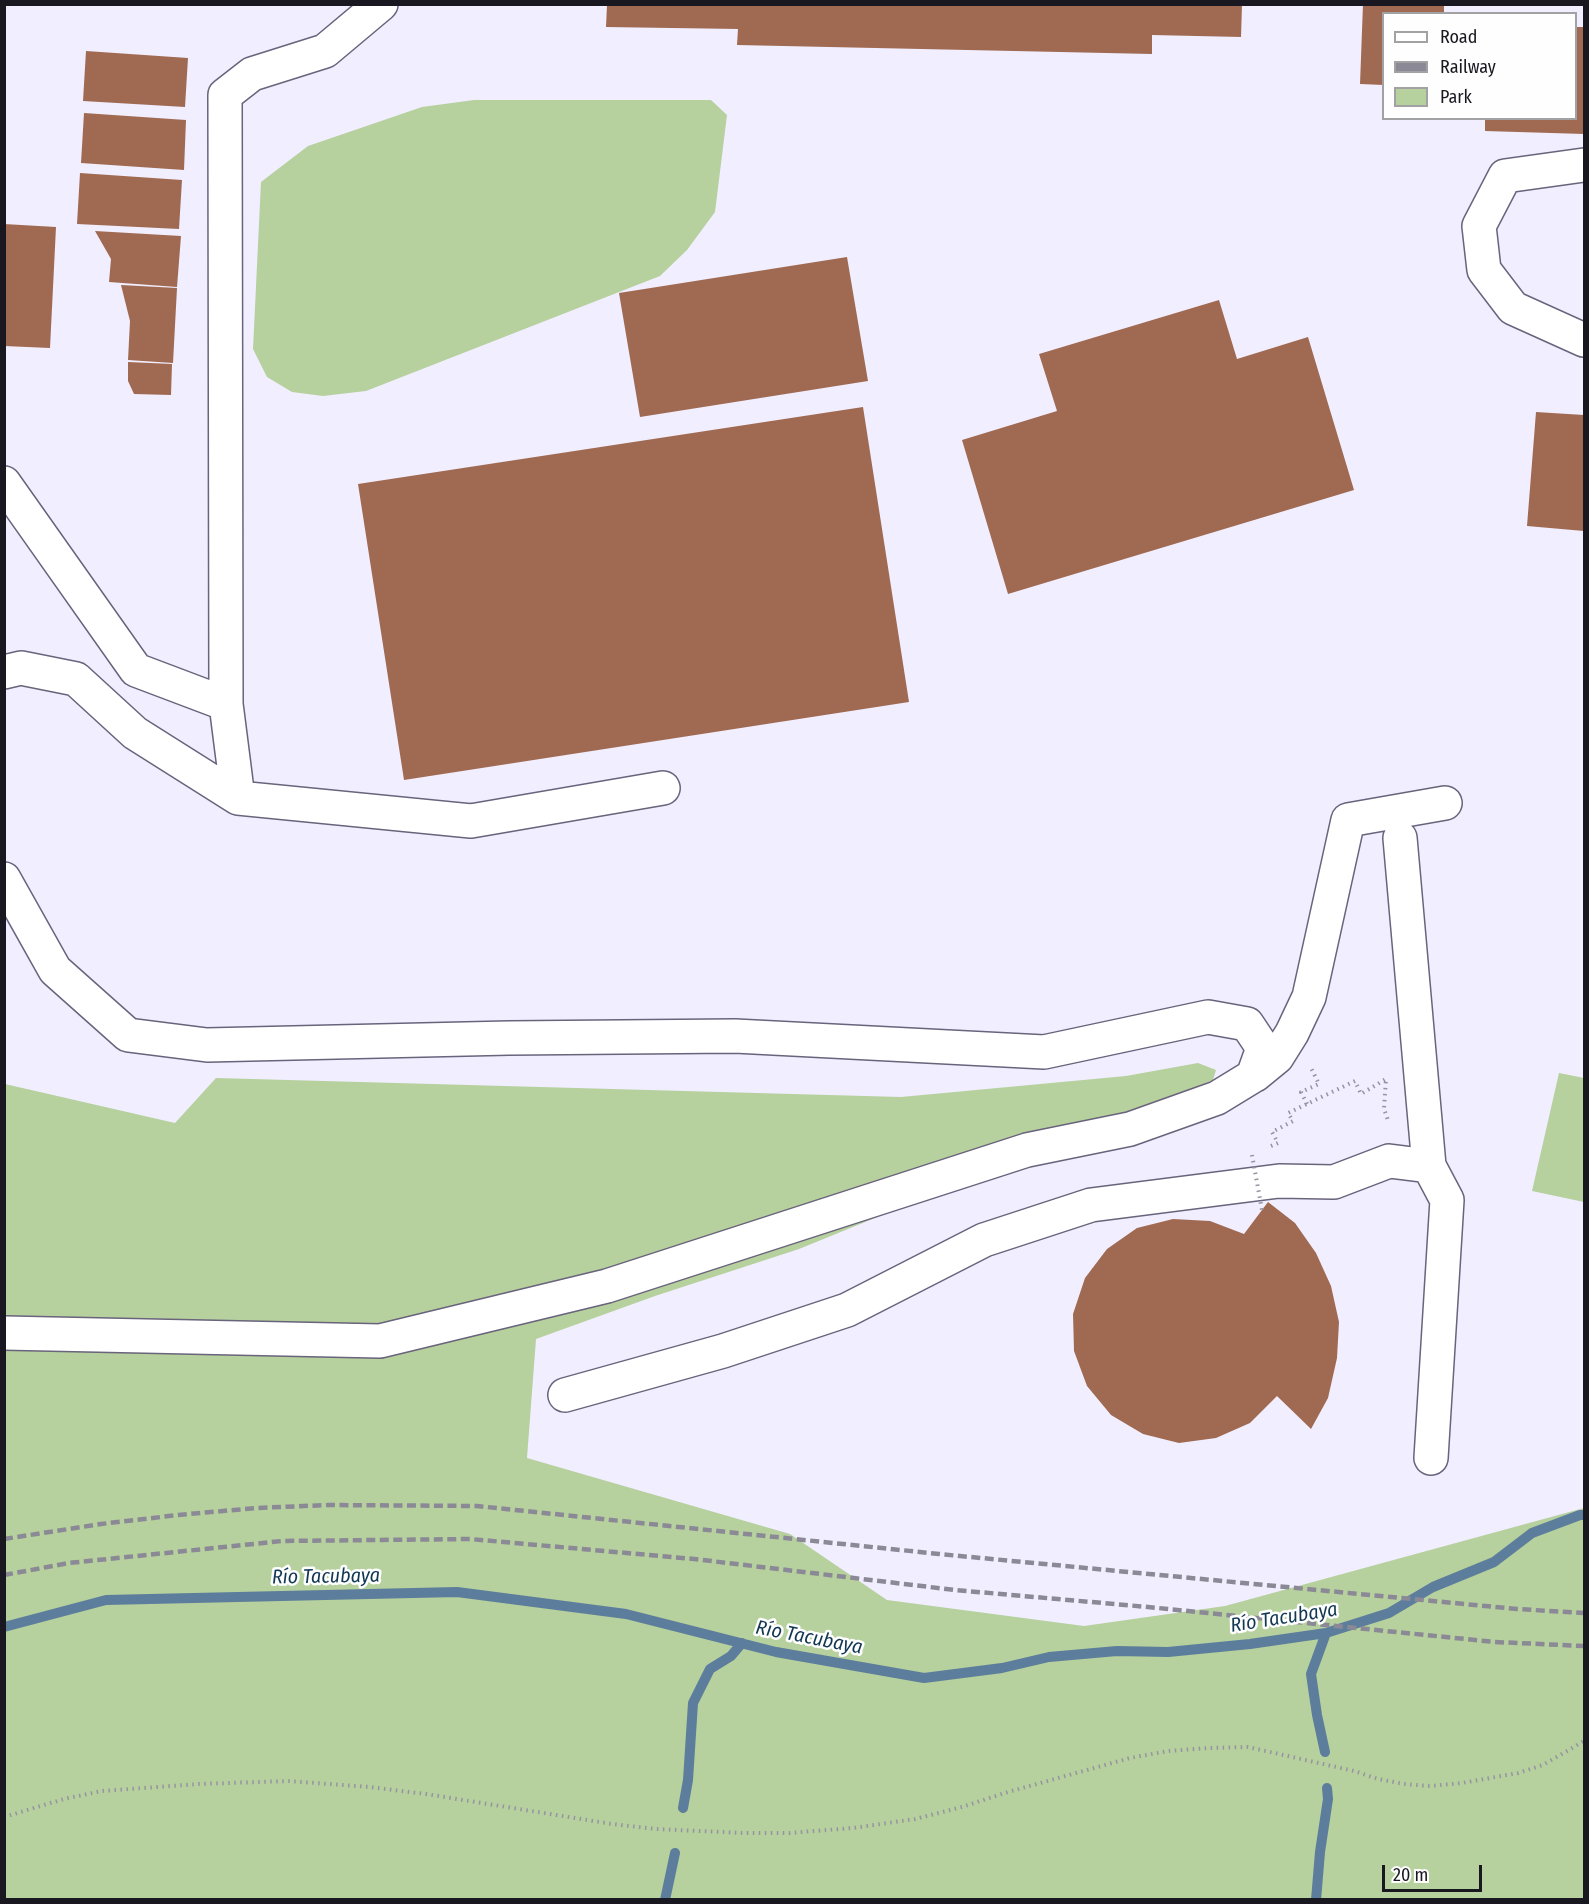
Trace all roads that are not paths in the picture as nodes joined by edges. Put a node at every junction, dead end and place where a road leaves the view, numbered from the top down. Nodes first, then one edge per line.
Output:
1 (381, 4) edge
2 (1584, 165) edge
3 (1584, 340) edge
4 (4, 483) edge
5 (4, 672) edge
6 (226, 704) junction
7 (663, 788) dead end
8 (238, 798) junction
9 (1445, 804) dead end
10 (1400, 838) dead end
11 (4, 879) edge
12 (1253, 1076) junction
13 (1417, 1164) junction
14 (4, 1333) edge
15 (566, 1395) dead end
16 (1431, 1458) dead end

1 - 6 street
2 - 3 street
4 - 6 street
5 - 8 street
6 - 8 street
7 - 8 street
9 - 12 street
10 - 13 street
11 - 12 street
12 - 14 street
13 - 15 street
13 - 16 street

